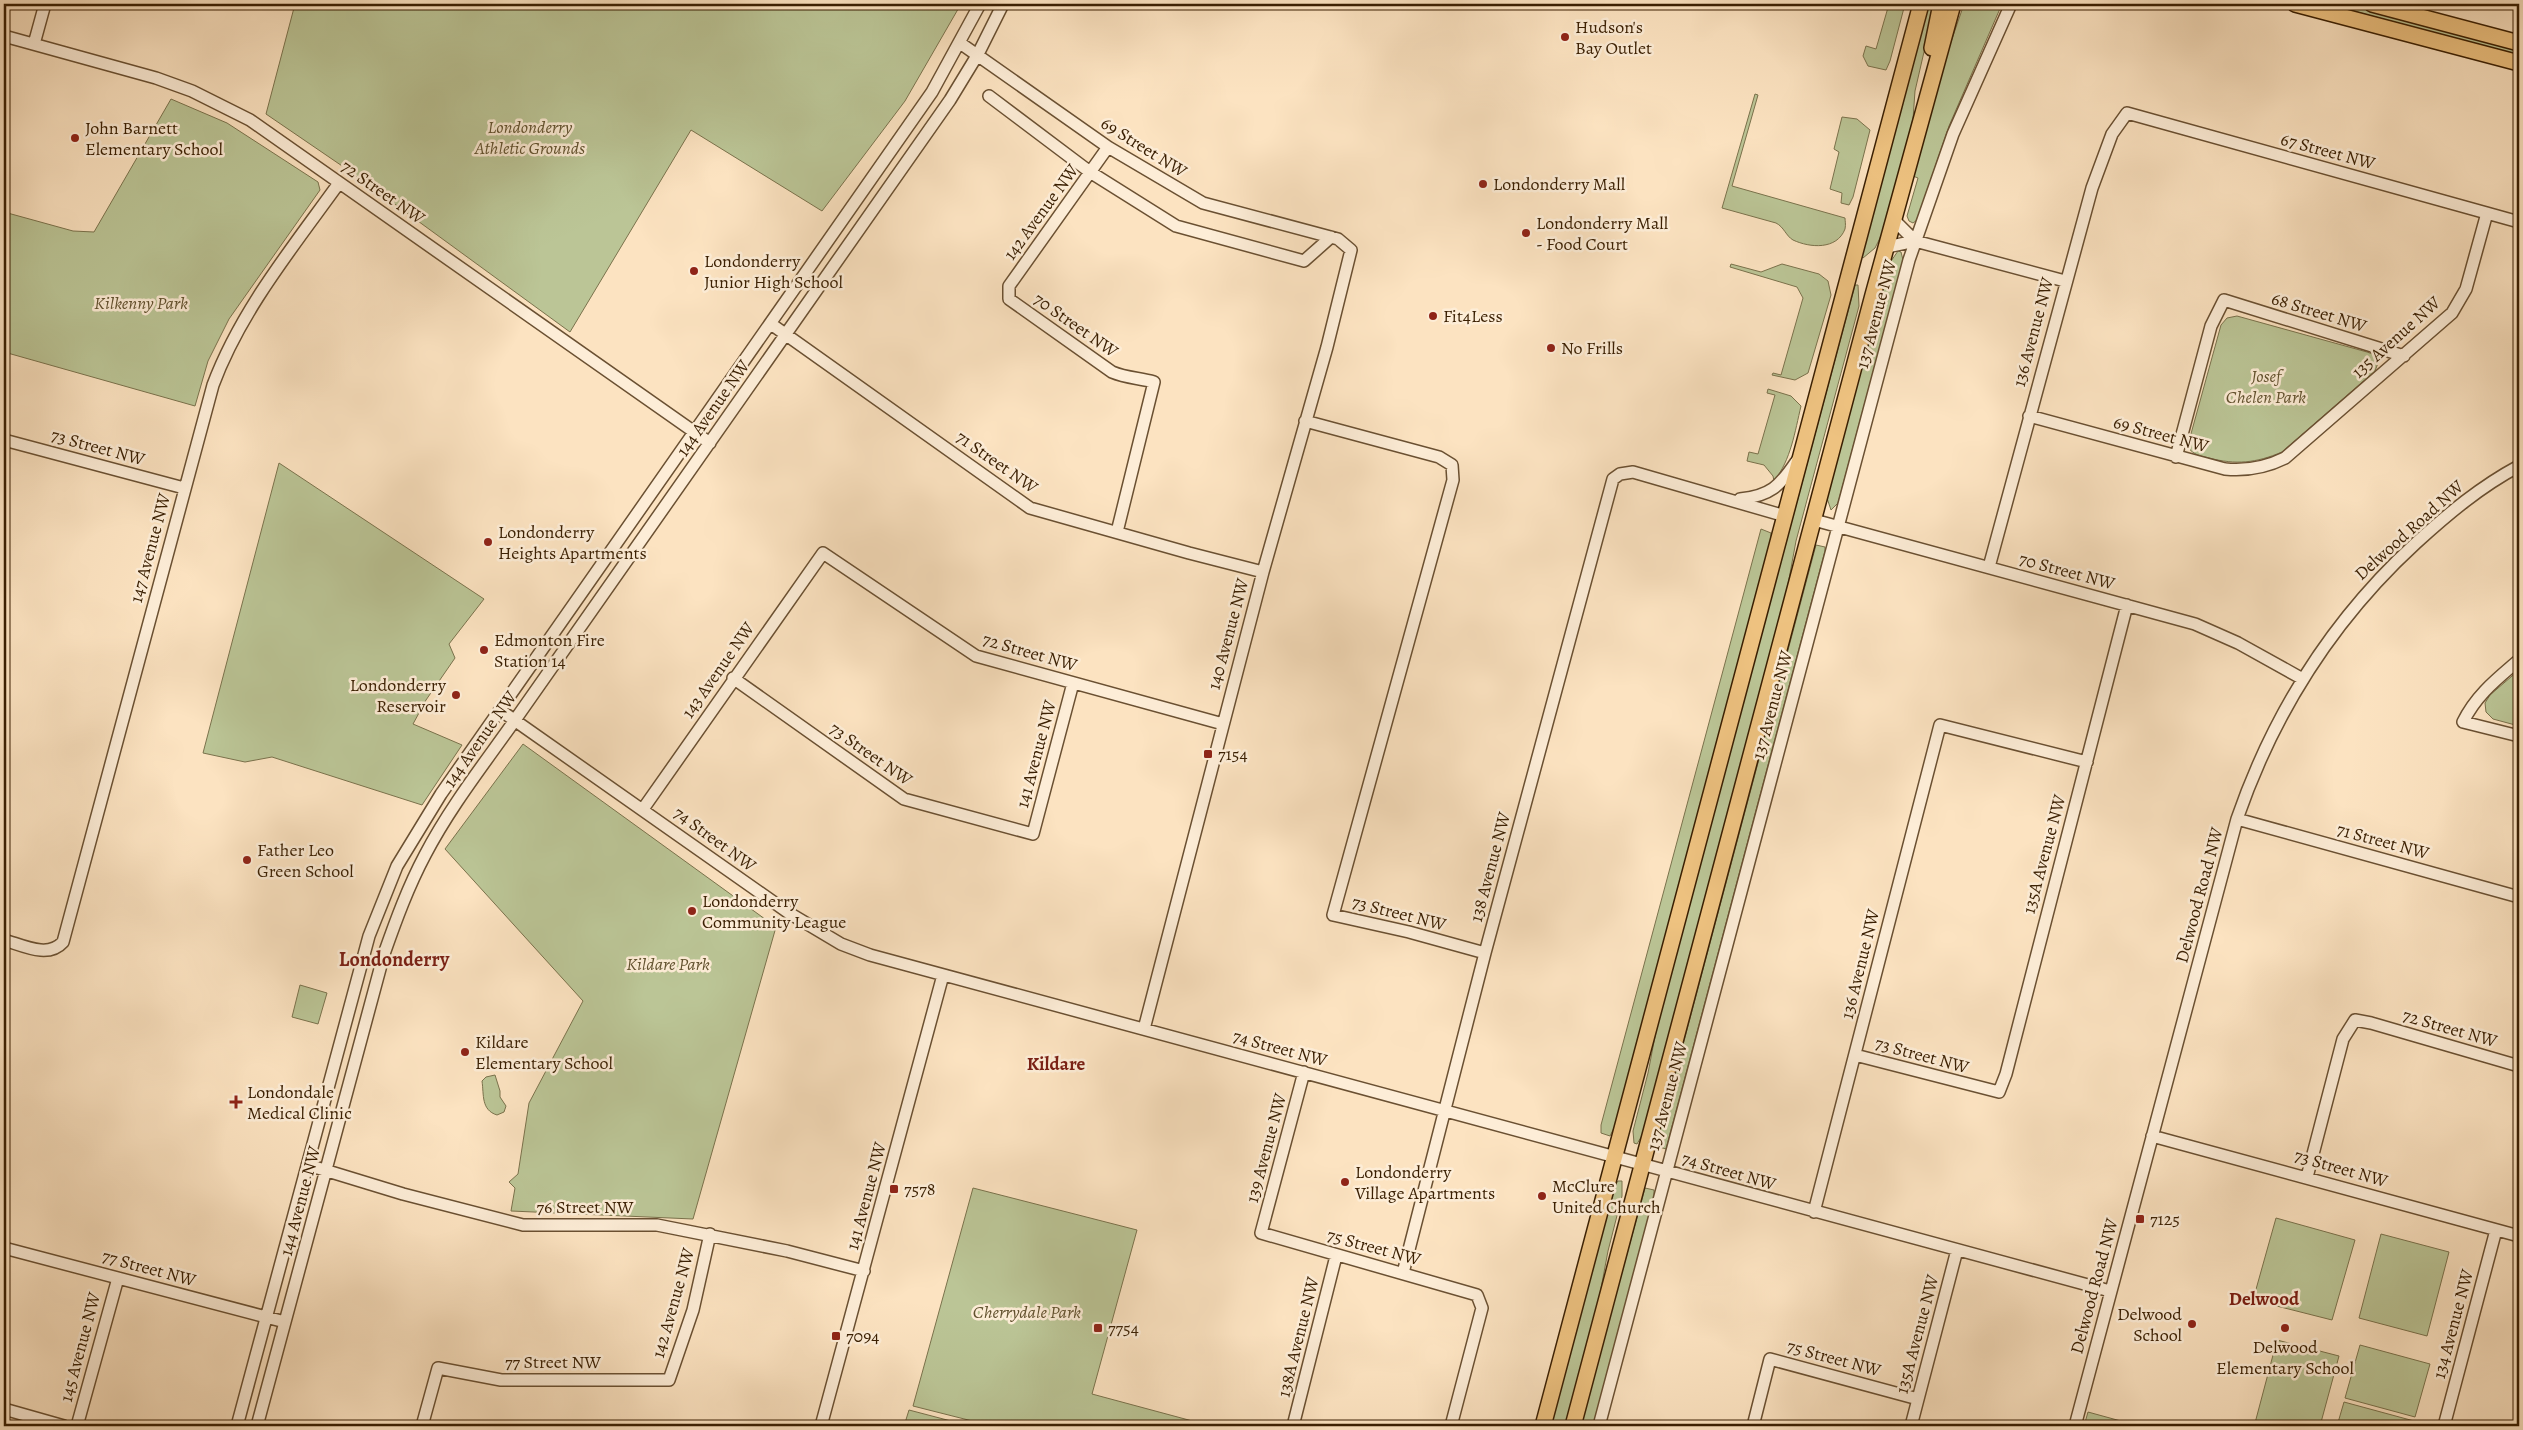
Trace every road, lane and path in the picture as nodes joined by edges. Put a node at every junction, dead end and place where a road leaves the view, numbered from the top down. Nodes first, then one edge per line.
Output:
1 (45, 4) edge
2 (980, 4) edge
3 (1003, 4) edge
4 (1921, 4) edge
5 (1941, 4) edge
6 (1954, 4) edge
7 (2011, 4) edge
8 (2295, 4) edge
9 (2372, 4) edge
10 (4, 36) edge
11 (960, 43) junction
12 (2519, 43) edge
13 (34, 44) junction
14 (978, 54) junction
15 (2519, 63) edge
16 (989, 96) dead end
17 (2127, 113) joint
18 (1924, 114) junction
19 (1108, 147) junction
20 (1090, 172) junction
21 (340, 183) junction
22 (2487, 213) junction
23 (1894, 220) junction
24 (2519, 222) edge
25 (1331, 237) junction
26 (1915, 241) junction
27 (1887, 247) junction
28 (1351, 250) joint
29 (2065, 281) junction
30 (1009, 299) joint
31 (772, 324) junction
32 (786, 334) junction
33 (2404, 356) junction
34 (2029, 416) junction
35 (1306, 421) junction
36 (695, 433) junction
37 (4, 440) edge
38 (710, 443) junction
39 (1802, 454) junction
40 (2176, 457) junction
41 (2285, 458) joint
42 (2519, 466) edge
43 (184, 488) junction
44 (1731, 499) junction
45 (1785, 516) junction
46 (1814, 520) junction
47 (1838, 527) junction
48 (1117, 532) junction
49 (823, 553) joint
50 (1989, 567) junction
51 (1263, 572) junction
52 (2127, 605) junction
53 (2519, 660) edge
54 (733, 678) junction
55 (2302, 678) junction
56 (1073, 683) junction
57 (500, 710) junction
58 (515, 720) junction
59 (1223, 724) junction
60 (2519, 736) edge
61 (2086, 762) junction
62 (644, 809) junction
63 (2237, 819) junction
64 (1033, 834) joint
65 (2519, 897) edge
66 (4, 940) edge
67 (1485, 953) junction
68 (943, 975) junction
69 (1144, 1029) junction
70 (1855, 1055) junction
71 (2519, 1066) edge
72 (1304, 1072) junction
73 (1980, 1089) joint
74 (1444, 1110) junction
75 (2152, 1136) junction
76 (1615, 1156) junction
77 (1643, 1163) junction
78 (308, 1165) junction
79 (326, 1171) junction
80 (1666, 1171) junction
81 (2307, 1176) junction
82 (1814, 1212) junction
83 (2496, 1230) junction
84 (1261, 1233) joint
85 (710, 1234) junction
86 (2519, 1236) edge
87 (4, 1248) edge
88 (1957, 1250) junction
89 (1336, 1256) junction
90 (864, 1272) junction
91 (1403, 1273) junction
92 (118, 1278) junction
93 (2110, 1292) junction
94 (266, 1317) junction
95 (285, 1322) junction
96 (669, 1380) joint
97 (1918, 1399) junction
98 (4, 1410) edge
99 (64, 1426) edge
100 (77, 1426) edge
101 (237, 1426) edge
102 (257, 1426) edge
103 (422, 1426) edge
104 (821, 1426) edge
105 (1293, 1426) edge
106 (1451, 1426) edge
107 (1543, 1426) edge
108 (1573, 1426) edge
109 (1599, 1426) edge
110 (1753, 1426) edge
111 (1911, 1426) edge
112 (2074, 1426) edge
113 (2444, 1426) edge

1 - 13 street
2 - 11 street, 144 Avenue NW
3 - 14 street, 144 Avenue NW
4 - 39 main road, 137 Avenue NW
5 - 18 main road
6 - 18 main road, 137 Avenue NW
7 - 26 street, 137 Avenue NW
8 - 15 main road
9 - 12 main road
10 - 13 street, 72 Street NW
11 - 14 street, 69 Street NW
11 - 31 street, 144 Avenue NW
13 - 21 street, 72 Street NW
14 - 19 street, 69 Street NW
14 - 32 street, 144 Avenue NW
16 - 20 street
17 - 22 street, 67 Street NW
17 - 29 street, 136 Avenue NW
18 - 23 main road, 137 Avenue NW
19 - 20 street, 142 Avenue NW
19 - 25 street, 69 Street NW
20 - 25 street
20 - 30 street, 142 Avenue NW
21 - 36 street, 72 Street NW
21 - 43 street, 147 Avenue NW
22 - 24 street, 67 Street NW
22 - 33 street, 135 Avenue NW
23 - 26 street
23 - 27 main road, 137 Avenue NW
25 - 28 street, 69 Street NW
26 - 27 street
26 - 29 street
26 - 47 street, 137 Avenue NW
27 - 46 main road, 137 Avenue NW
28 - 35 street, 140 Avenue NW
29 - 34 street, 136 Avenue NW
30 - 48 street, 70 Street NW
31 - 32 street, 71 Street NW
31 - 36 street, 144 Avenue NW
32 - 38 street, 144 Avenue NW
32 - 48 street, 71 Street NW
33 - 40 street, 68 Street NW
33 - 41 street, 135 Avenue NW
34 - 40 street, 69 Street NW
34 - 50 street, 136 Avenue NW
35 - 51 street, 140 Avenue NW
35 - 67 street, 73 Street NW
36 - 38 street, 72 Street NW
36 - 57 street, 144 Avenue NW
37 - 43 street, 73 Street NW
38 - 58 street, 144 Avenue NW
39 - 44 street, 137 Avenue NW
39 - 45 main road, 137 Avenue NW
40 - 41 street, 69 Street NW
42 - 55 street, Delwood Road NW
43 - 66 street, 147 Avenue NW
44 - 45 street
44 - 67 street, 138 Avenue NW
45 - 76 main road, 137 Avenue NW
46 - 47 street, 70 Street NW
46 - 77 main road, 137 Avenue NW
47 - 50 street, 70 Street NW
47 - 80 street, 137 Avenue NW
48 - 51 street, 71 Street NW
49 - 54 street, 143 Avenue NW
49 - 56 street, 72 Street NW
50 - 52 street, 70 Street NW
51 - 59 street, 140 Avenue NW
52 - 55 street, 70 Street NW
52 - 61 street, 135A Avenue NW
53 - 60 street
54 - 62 street, 143 Avenue NW
54 - 64 street, 73 Street NW
55 - 63 street, Delwood Road NW
56 - 59 street, 72 Street NW
56 - 64 street, 141 Avenue NW
57 - 58 street, 74 Street NW
57 - 78 street, 144 Avenue NW
58 - 62 street, 74 Street NW
58 - 79 street, 144 Avenue NW
59 - 69 street, 140 Avenue NW
61 - 70 street, 136 Avenue NW
61 - 73 street, 135A Avenue NW
62 - 68 street, 74 Street NW
63 - 65 street, 71 Street NW
63 - 75 street, Delwood Road NW
67 - 74 street, 138 Avenue NW
68 - 69 street, 74 Street NW
68 - 90 street, 141 Avenue NW
69 - 72 street, 74 Street NW
70 - 73 street, 73 Street NW
70 - 82 street, 136 Avenue NW
71 - 81 street, 72 Street NW
72 - 74 street, 74 Street NW
72 - 84 street, 139 Avenue NW
74 - 76 street, 74 Street NW
74 - 91 street, 138 Avenue NW
75 - 81 street, 73 Street NW
75 - 93 street, Delwood Road NW
76 - 77 street, 74 Street NW
76 - 107 main road, 137 Avenue NW
77 - 80 street, 74 Street NW
77 - 108 main road, 137 Avenue NW
78 - 79 street, 76 Street NW
78 - 94 street, 144 Avenue NW
79 - 85 street, 76 Street NW
79 - 95 street, 144 Avenue NW
80 - 82 street, 74 Street NW
80 - 109 street, 137 Avenue NW
81 - 83 street, 73 Street NW
82 - 88 street, 74 Street NW
83 - 86 street, 73 Street NW
83 - 113 street, 134 Avenue NW
84 - 89 street, 75 Street NW
85 - 90 street, 76 Street NW
85 - 96 street, 142 Avenue NW
87 - 92 street, 77 Street NW
88 - 93 street, 74 Street NW
88 - 97 street, 135A Avenue NW
89 - 91 street, 75 Street NW
89 - 105 street, 138A Avenue NW
90 - 104 street, 141 Avenue NW
91 - 106 street, 75 Street NW
92 - 94 street, 77 Street NW
92 - 100 street, 145 Avenue NW
93 - 112 street, Delwood Road NW
94 - 95 street, 77 Street NW
94 - 101 street, 144 Avenue NW
95 - 102 street, 144 Avenue NW
96 - 103 street, 77 Street NW
97 - 110 street, 75 Street NW
97 - 111 street, 135A Avenue NW
98 - 99 street

